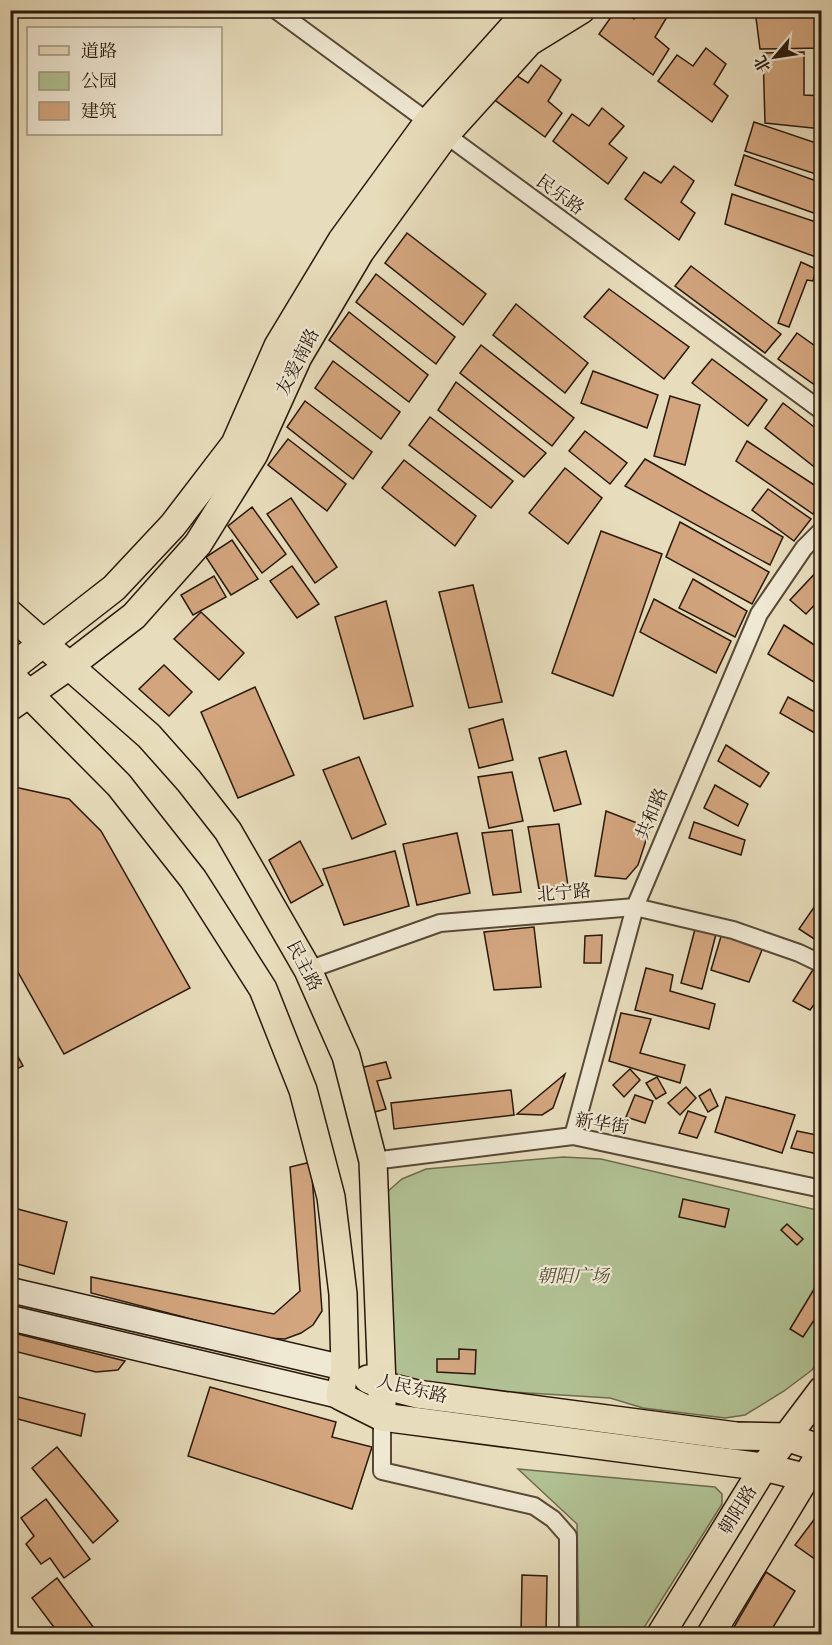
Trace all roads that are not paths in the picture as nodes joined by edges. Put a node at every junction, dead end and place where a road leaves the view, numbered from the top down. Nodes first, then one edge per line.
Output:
1 (276, 10) edge
2 (538, 10) edge
3 (580, 10) edge
4 (436, 128) junction
5 (822, 411) edge
6 (822, 530) edge
7 (10, 615) edge
8 (43, 645) junction
9 (69, 666) junction
10 (10, 669) edge
11 (17, 691) edge
12 (635, 907) junction
13 (822, 964) edge
14 (308, 970) junction
15 (573, 1136) junction
16 (373, 1161) junction
17 (822, 1189) edge
18 (10, 1290) edge
19 (10, 1318) edge
20 (345, 1368) junction
21 (382, 1385) junction
22 (822, 1390) edge
23 (340, 1396) junction
24 (382, 1417) junction
25 (786, 1437) junction
26 (822, 1451) edge
27 (764, 1467) junction
28 (813, 1480) edge
29 (568, 1635) edge
30 (661, 1635) edge
31 (711, 1635) edge

1 - 4 street, 民乐路
2 - 4 main road, 友爱南路
3 - 4 main road, 友爱南路
4 - 5 street, 民乐路
4 - 8 main road, 友爱南路
4 - 9 main road, 友爱南路
6 - 12 street, 共和路
7 - 8 main road, 民主路
8 - 9 main road, 民主路
8 - 10 main road, 友爱南路
9 - 11 main road, 友爱南路
9 - 14 main road, 民主路
11 - 20 main road
12 - 13 street, 北宁路
12 - 14 street, 北宁路
12 - 15 street, 共和路
14 - 16 main road, 民主路
15 - 16 street, 新华街
15 - 17 street, 新华街
16 - 21 main road, 民主路
18 - 20 main road, 人民东路
19 - 23 main road, 人民东路
20 - 21 main road, 人民东路
20 - 23 main road
21 - 24 main road, 民主路
21 - 25 main road, 人民东路
22 - 25 main road, 朝阳路
23 - 24 main road, 人民东路
24 - 27 main road, 人民东路
24 - 29 street
25 - 26 main road, 人民东路
25 - 27 main road, 朝阳路
26 - 28 main road
27 - 28 main road, 人民东路
27 - 30 main road, 朝阳路
28 - 31 main road

